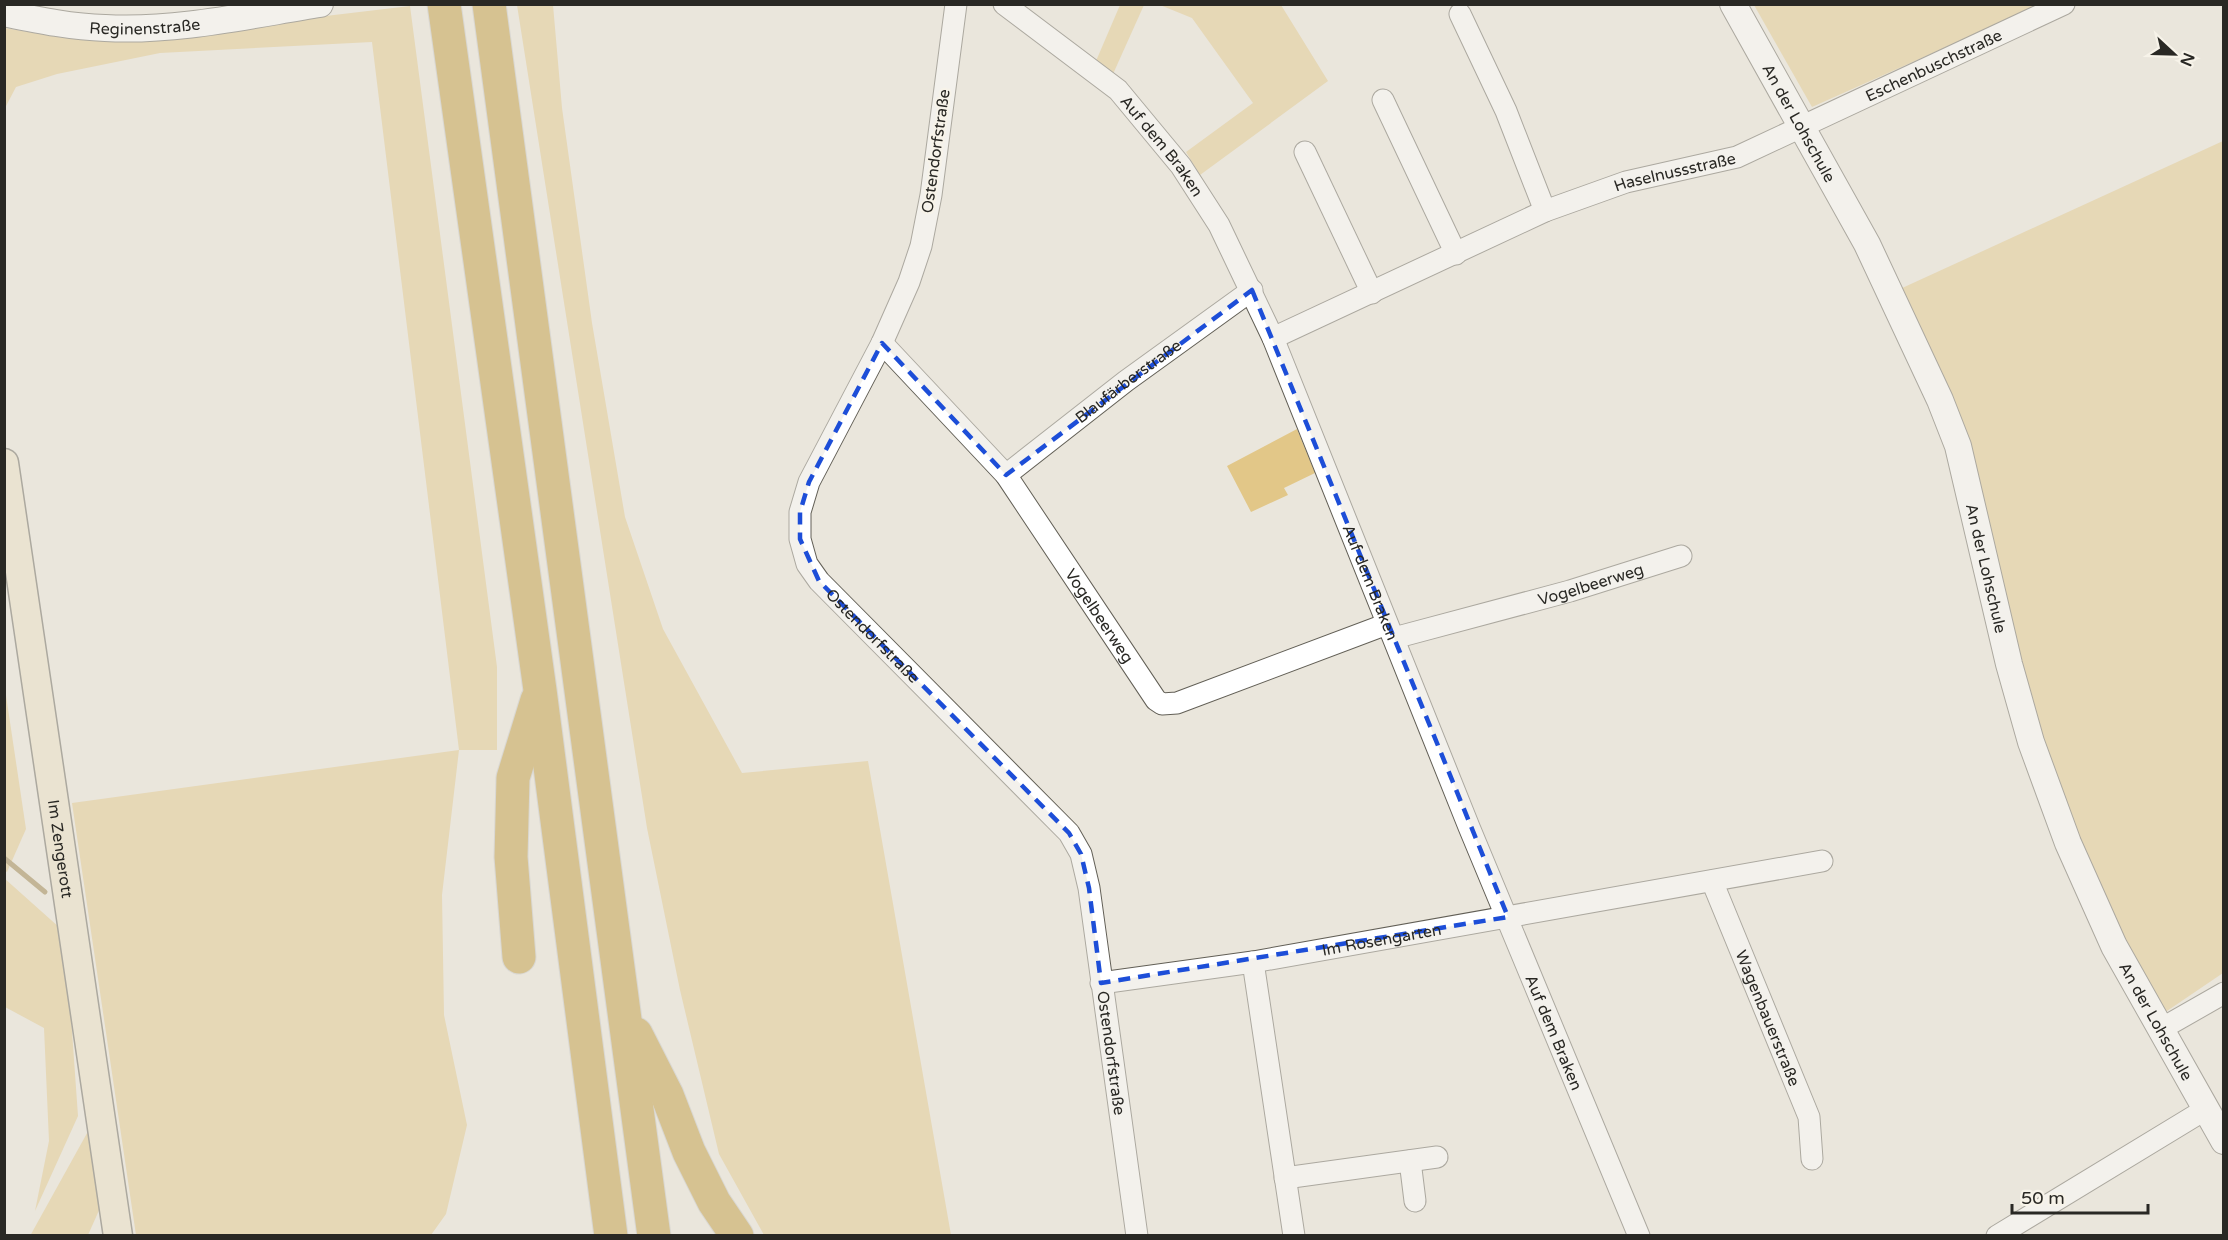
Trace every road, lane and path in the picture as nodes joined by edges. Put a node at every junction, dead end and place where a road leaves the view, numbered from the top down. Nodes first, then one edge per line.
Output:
1 (320, 4) edge
2 (444, 4) edge
3 (489, 4) edge
4 (956, 4) edge
5 (1005, 4) edge
6 (1733, 4) edge
7 (2064, 4) edge
8 (4, 13) edge
9 (1460, 14) dead end
10 (1383, 100) dead end
11 (1802, 128) junction
12 (1305, 152) dead end
13 (1545, 211) junction
14 (1455, 254) junction
15 (1252, 290) junction
16 (1372, 293) junction
17 (1272, 338) junction
18 (882, 343) junction
19 (4, 463) edge
20 (1006, 475) junction
21 (1681, 556) dead end
22 (1391, 631) junction
23 (540, 690) junction
24 (1822, 861) dead end
25 (1712, 881) junction
26 (1508, 917) junction
27 (519, 957) dead end
28 (1253, 962) junction
29 (1101, 983) junction
30 (2223, 993) edge
31 (624, 1011) junction
32 (2161, 1029) junction
33 (2206, 1109) junction
34 (2223, 1141) edge
35 (1437, 1157) dead end
36 (1812, 1159) dead end
37 (1410, 1161) junction
38 (1285, 1178) junction
39 (1415, 1202) dead end
40 (1637, 1234) edge
41 (118, 1236) edge
42 (611, 1236) edge
43 (654, 1236) edge
44 (737, 1236) edge
45 (1137, 1236) edge
46 (1293, 1236) edge
47 (1996, 1236) edge

1 - 8 street, Reginenstraße
2 - 23 highway
3 - 31 highway
4 - 18 street, Ostendorfstraße
5 - 15 street, Auf dem Braken
6 - 11 street, An der Lohschule
7 - 11 street, Eschenbuschstraße
9 - 13 street
10 - 14 street
11 - 13 street, Haselnussstraße
11 - 32 street, An der Lohschule
12 - 16 street
13 - 14 street, Haselnussstraße
14 - 16 street, Haselnussstraße
15 - 17 street, Auf dem Braken
15 - 20 street, Blaufärberstraße
16 - 17 street, Haselnussstraße
17 - 22 street, Auf dem Braken
18 - 20 street, Vogelbeerweg
18 - 29 street, Ostendorfstraße
19 - 41 main road, Im Zengerott
20 - 22 street, Vogelbeerweg
21 - 22 street, Vogelbeerweg
22 - 26 street, Auf dem Braken
23 - 27 highway
23 - 42 highway
24 - 25 street
25 - 26 street
25 - 36 street, Wagenbauerstraße
26 - 28 street, Im Rosengarten
26 - 40 street, Auf dem Braken
28 - 29 street, Im Rosengarten
28 - 38 street
29 - 45 street, Ostendorfstraße
30 - 32 street
31 - 43 highway
31 - 44 highway
32 - 33 street, An der Lohschule
33 - 34 street, An der Lohschule
33 - 47 street
35 - 37 street
37 - 38 street
37 - 39 street
38 - 46 street

